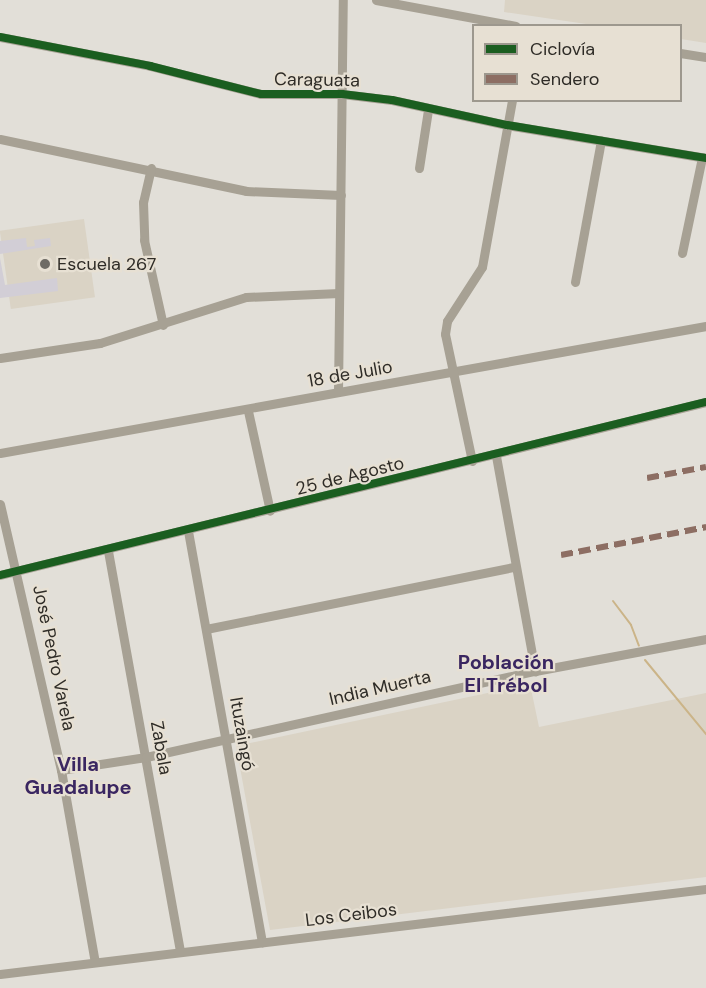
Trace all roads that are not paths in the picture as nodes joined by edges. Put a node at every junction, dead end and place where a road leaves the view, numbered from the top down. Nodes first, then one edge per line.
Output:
1 (343, 0) edge
2 (376, 0) edge
3 (444, 0) edge
4 (444, 12) junction
5 (506, 24) edge
6 (0, 37) edge
7 (682, 53) edge
8 (706, 57) edge
9 (342, 94) junction
10 (512, 102) edge
11 (428, 110) junction
12 (507, 125) junction
13 (0, 139) edge
14 (601, 140) junction
15 (704, 158) edge
16 (151, 168) junction
17 (419, 168) dead end
18 (340, 195) junction
19 (682, 253) dead end
20 (575, 282) dead end
21 (339, 293) junction
22 (163, 325) junction
23 (706, 326) edge
24 (0, 358) edge
25 (451, 372) junction
26 (338, 392) junction
27 (706, 402) edge
28 (248, 411) junction
29 (0, 453) edge
30 (496, 456) junction
31 (472, 461) junction
32 (0, 504) edge
33 (270, 511) junction
34 (188, 531) junction
35 (108, 550) junction
36 (513, 567) junction
37 (17, 571) junction
38 (0, 575) edge
39 (206, 629) junction
40 (706, 639) edge
41 (535, 671) junction
42 (226, 740) junction
43 (146, 757) junction
44 (61, 770) junction
45 (706, 889) edge
46 (262, 942) junction
47 (180, 952) junction
48 (95, 962) junction
49 (0, 974) edge

1 - 9 street
2 - 4 street
3 - 4 street
4 - 5 street
6 - 9 street, Caraguata
7 - 8 street
9 - 11 street, Caraguata
9 - 18 street
10 - 12 street
11 - 12 street, Caraguata
11 - 17 street
12 - 14 street, Caraguata
12 - 25 street
13 - 16 street
14 - 15 street, Caraguata
14 - 20 street
15 - 19 street
16 - 18 street
16 - 22 street
18 - 21 street
21 - 22 street
21 - 26 street
22 - 24 street
23 - 25 street, 18 de Julio
25 - 26 street, 18 de Julio
25 - 31 street
26 - 28 street, 18 de Julio
27 - 30 street, 25 de Agosto
28 - 29 street, 18 de Julio
28 - 33 street
30 - 31 street, 25 de Agosto
30 - 36 street
31 - 33 street, 25 de Agosto
32 - 37 street, José Pedro Varela
33 - 34 street, 25 de Agosto
34 - 35 street, 25 de Agosto
34 - 39 street, Ituzaingó
35 - 37 street, 25 de Agosto
35 - 43 street, Zabala
36 - 39 street
36 - 41 street
37 - 38 street, 25 de Agosto
37 - 44 street, José Pedro Varela
39 - 42 street, Ituzaingó
40 - 41 street, India Muerta
41 - 42 street, India Muerta
42 - 43 street, India Muerta
42 - 46 street, Ituzaingó
43 - 44 street, India Muerta
43 - 47 street, Zabala
44 - 48 street, José Pedro Varela
45 - 46 street, Los Ceibos
46 - 47 street, Los Ceibos
47 - 48 street, Los Ceibos
48 - 49 street, Los Ceibos

